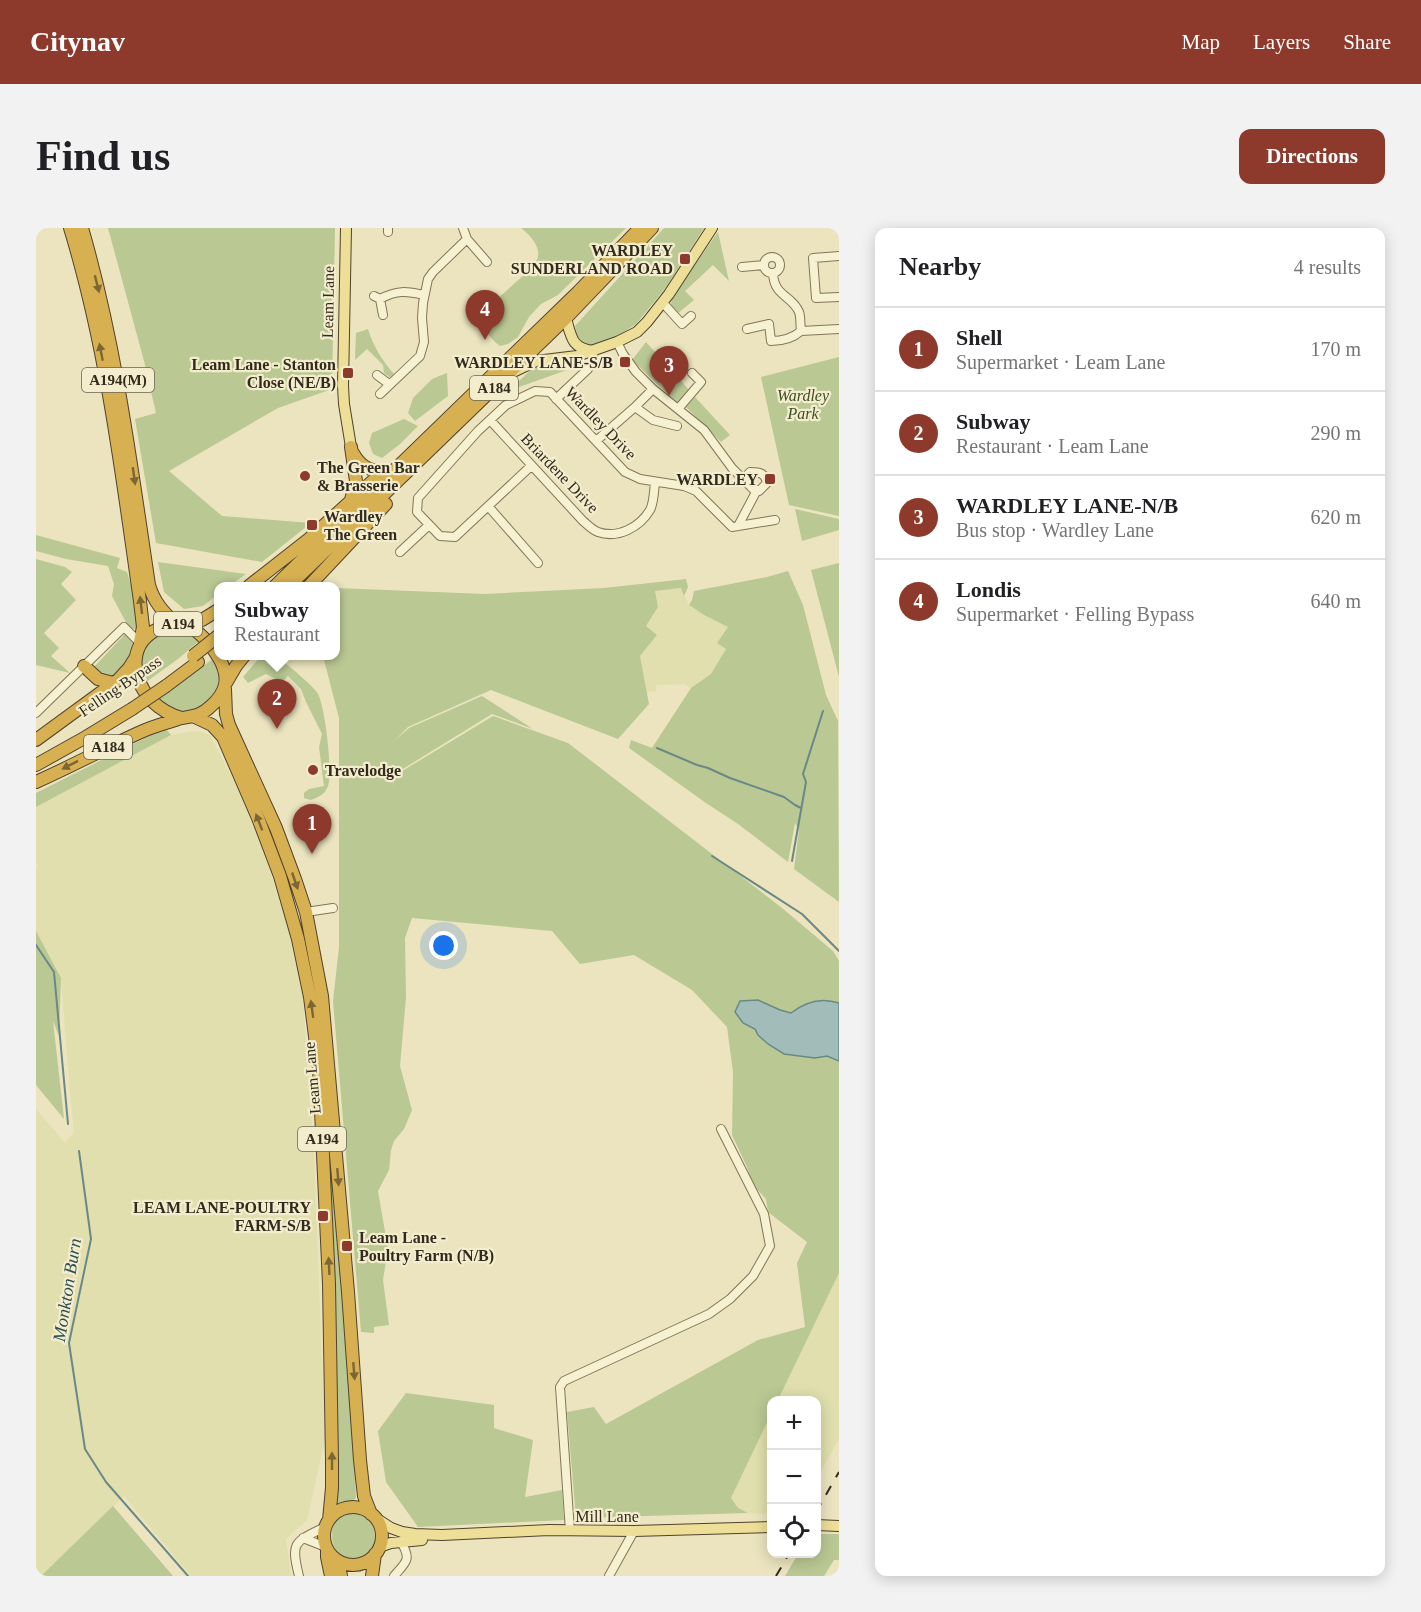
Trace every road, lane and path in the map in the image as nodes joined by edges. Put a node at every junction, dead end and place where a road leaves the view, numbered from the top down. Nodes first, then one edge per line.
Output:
1 (70, 228) edge
2 (82, 228) edge
3 (346, 228) edge
4 (464, 228) edge
5 (640, 228) edge
6 (652, 228) edge
7 (712, 228) edge
8 (467, 239) junction
9 (839, 256) edge
10 (487, 262) dead end
11 (764, 265) junction
12 (742, 267) dead end
13 (773, 273) junction
14 (424, 295) junction
15 (839, 297) edge
16 (663, 303) junction
17 (383, 315) dead end
18 (691, 316) dead end
19 (566, 318) junction
20 (747, 329) dead end
21 (839, 329) edge
22 (801, 331) junction
23 (617, 342) junction
24 (594, 351) junction
25 (588, 369) dead end
26 (692, 373) dead end
27 (377, 375) dead end
28 (507, 375) junction
29 (389, 384) junction
30 (653, 389) junction
31 (380, 394) dead end
32 (556, 399) junction
33 (635, 407) junction
34 (678, 409) junction
35 (490, 420) junction
36 (443, 423) junction
37 (677, 426) dead end
38 (597, 441) junction
39 (351, 447) junction
40 (422, 458) junction
41 (531, 466) junction
42 (383, 472) junction
43 (743, 480) junction
44 (655, 482) junction
45 (752, 488) junction
46 (351, 502) junction
47 (488, 506) junction
48 (775, 520) dead end
49 (429, 525) junction
50 (738, 526) junction
51 (136, 535) junction
52 (400, 552) dead end
53 (308, 562) junction
54 (538, 563) dead end
55 (141, 569) junction
56 (254, 582) edge
57 (280, 582) edge
58 (292, 582) edge
59 (313, 582) edge
60 (214, 613) edge
61 (179, 624) junction
62 (214, 641) edge
63 (138, 649) junction
64 (214, 649) edge
65 (214, 653) edge
66 (196, 659) junction
67 (219, 660) edge
68 (241, 660) edge
69 (84, 666) junction
70 (113, 683) junction
71 (225, 686) junction
72 (130, 706) junction
73 (36, 713) edge
74 (195, 717) junction
75 (182, 718) junction
76 (36, 740) edge
77 (36, 757) edge
78 (36, 765) edge
79 (36, 782) edge
80 (333, 908) dead end
81 (306, 912) junction
82 (721, 1129) dead end
83 (372, 1515) junction
84 (327, 1523) junction
85 (821, 1526) edge
86 (839, 1526) edge
87 (767, 1527) edge
88 (570, 1530) junction
89 (634, 1531) junction
90 (442, 1535) junction
91 (303, 1538) junction
92 (401, 1542) junction
93 (377, 1550) junction
94 (330, 1553) junction
95 (299, 1576) edge
96 (331, 1576) edge
97 (336, 1576) edge
98 (342, 1576) edge
99 (372, 1576) edge
100 (394, 1576) edge
101 (609, 1576) edge

51 -> 1 highway, A194(M)
2 -> 51 highway, A194(M)
3 - 39 main road, Leam Lane
4 - 8 street
5 - 36 highway, A184
6 - 19 highway, A184
7 - 16 main road
8 - 10 street
8 - 14 street
9 - 15 street
11 - 12 street
11 - 13 street
11 - 13 street
13 - 22 street
14 - 17 street
14 - 29 street
16 - 18 street
16 - 23 main road
19 - 24 main road
19 - 28 highway, A184
20 - 22 street
21 - 22 street
23 - 24 main road
23 - 30 street
24 - 28 main road
25 - 32 street
26 - 34 street
27 - 29 street
28 - 40 highway, A184
29 - 31 street
30 - 33 street
30 - 34 street
32 - 35 street, Wardley Drive
32 - 38 street, Wardley Drive
33 - 37 street
33 - 38 street
34 - 43 street
35 - 41 street, Briardene Drive
35 - 49 street, Wardley Drive
36 - 42 highway, A184
36 - 53 highway, A184
38 - 44 street, Wardley Drive
39 - 42 highway
39 - 46 highway
40 - 53 highway, A184
40 - 59 highway, A184
41 - 44 street, Briardene Drive
41 - 47 street
42 - 46 highway, A184
43 - 45 street
43 - 45 street
44 - 50 street, Wardley Drive
45 - 50 street
46 - 56 highway, A184
47 - 49 street
47 - 54 street
48 - 50 street
49 - 52 street
51 - 55 highway, A194(M)
53 - 57 highway, A184
53 - 58 highway, A184
55 - 61 highway, A194(M)
63 -> 55 highway, A194(M)
60 - 61 highway
61 - 63 highway, A194
61 - 65 highway, A194
62 - 66 highway, Felling Bypass / A184, bridge
63 - 69 street
63 - 70 highway, A184
63 - 75 highway
64 - 66 highway, Felling Bypass / A184
66 - 72 highway, Felling Bypass / A184, bridge
67 - 71 highway, A194
68 - 71 highway
69 - 70 highway
69 - 73 street
70 - 76 highway, A184
71 - 74 highway
71 -> 81 highway, Leam Lane / A194
72 - 77 highway, Felling Bypass / A184
72 - 78 highway, Felling Bypass / A184
74 - 75 highway
84 -> 74 highway, Leam Lane / A194
75 -> 79 highway, A184
80 - 81 street
81 -> 83 highway, Leam Lane / A194
82 - 88 street
83 - 84 highway
83 - 90 main road, Mill Lane
83 - 93 highway, Leam Lane
84 - 91 street
84 - 94 highway, Leam Lane
85 - 86 main road
87 - 89 main road, Mill Lane
88 - 89 main road, Mill Lane
88 - 90 main road, Mill Lane
89 - 101 street
90 - 92 main road, Mill Lane
91 - 94 street
91 - 95 street
92 - 93 main road, Mill Lane
92 - 100 street
93 - 94 highway
93 - 99 highway, Leam Lane
94 - 96 highway, Leam Lane
94 - 97 highway, Leam Lane
94 - 98 highway, Leam Lane

